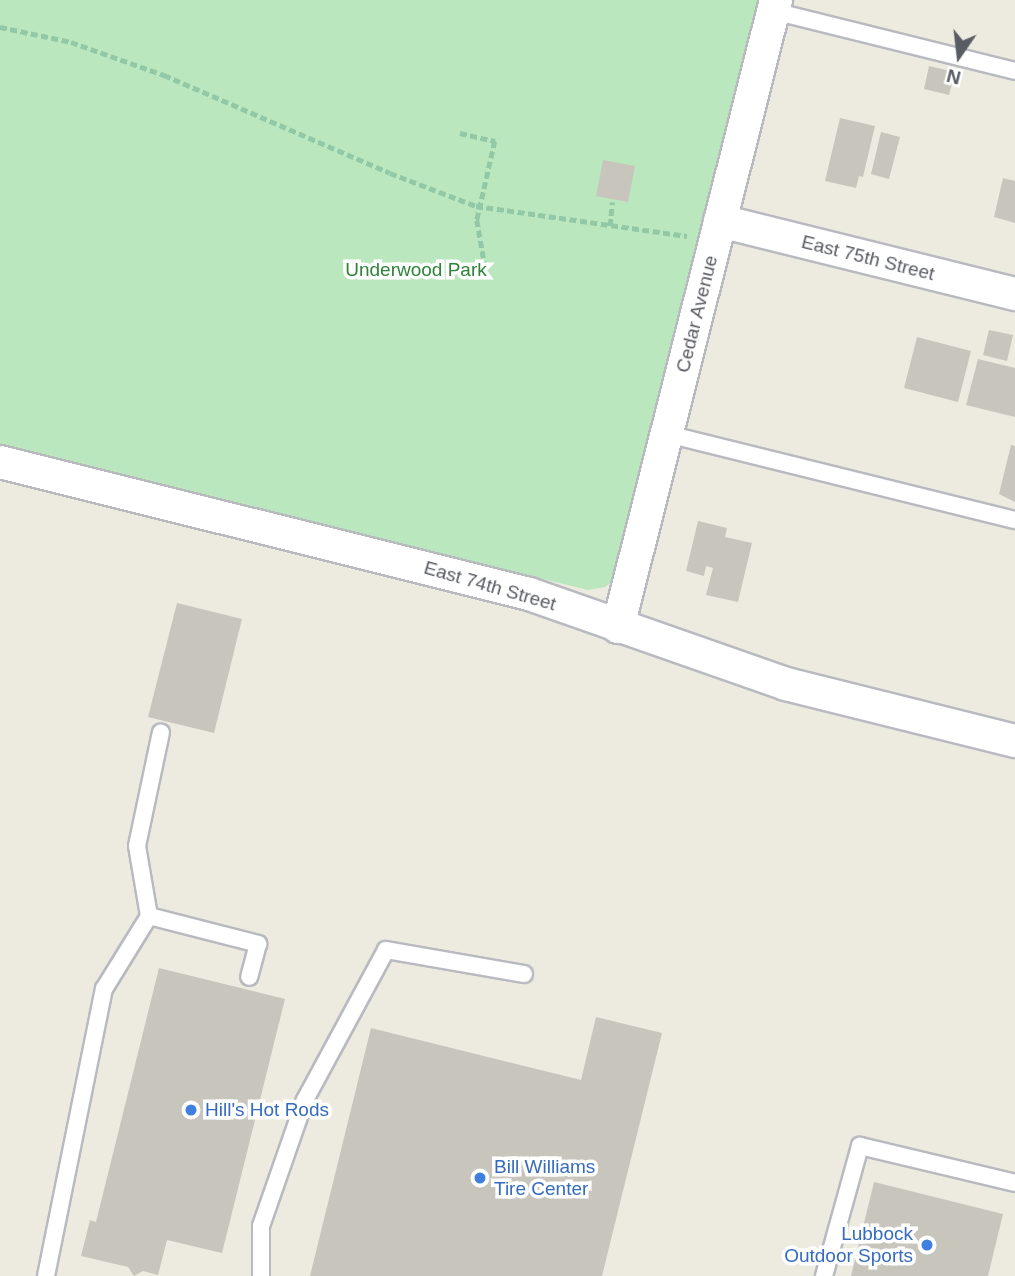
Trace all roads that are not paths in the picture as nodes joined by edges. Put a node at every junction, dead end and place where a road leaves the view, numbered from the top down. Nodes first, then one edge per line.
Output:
1 (775, 5) edge
2 (1015, 71) edge
3 (718, 230) junction
4 (1015, 294) edge
5 (667, 434) junction
6 (0, 461) edge
7 (1015, 520) edge
8 (618, 627) junction
9 (161, 732) dead end
10 (1015, 741) edge
11 (149, 916) junction
12 (524, 974) dead end
13 (248, 977) dead end
14 (1015, 1183) edge
15 (46, 1276) edge
16 (261, 1276) edge
17 (824, 1276) edge

1 - 2 lane
1 - 3 street, Cedar Avenue
3 - 4 street, East 75th Street
3 - 5 street, Cedar Avenue
5 - 7 lane
5 - 8 street, Cedar Avenue
6 - 8 street, East 74th Street
8 - 10 street, East 74th Street
9 - 11 lane
11 - 13 lane
11 - 15 lane
12 - 16 lane
14 - 17 lane

